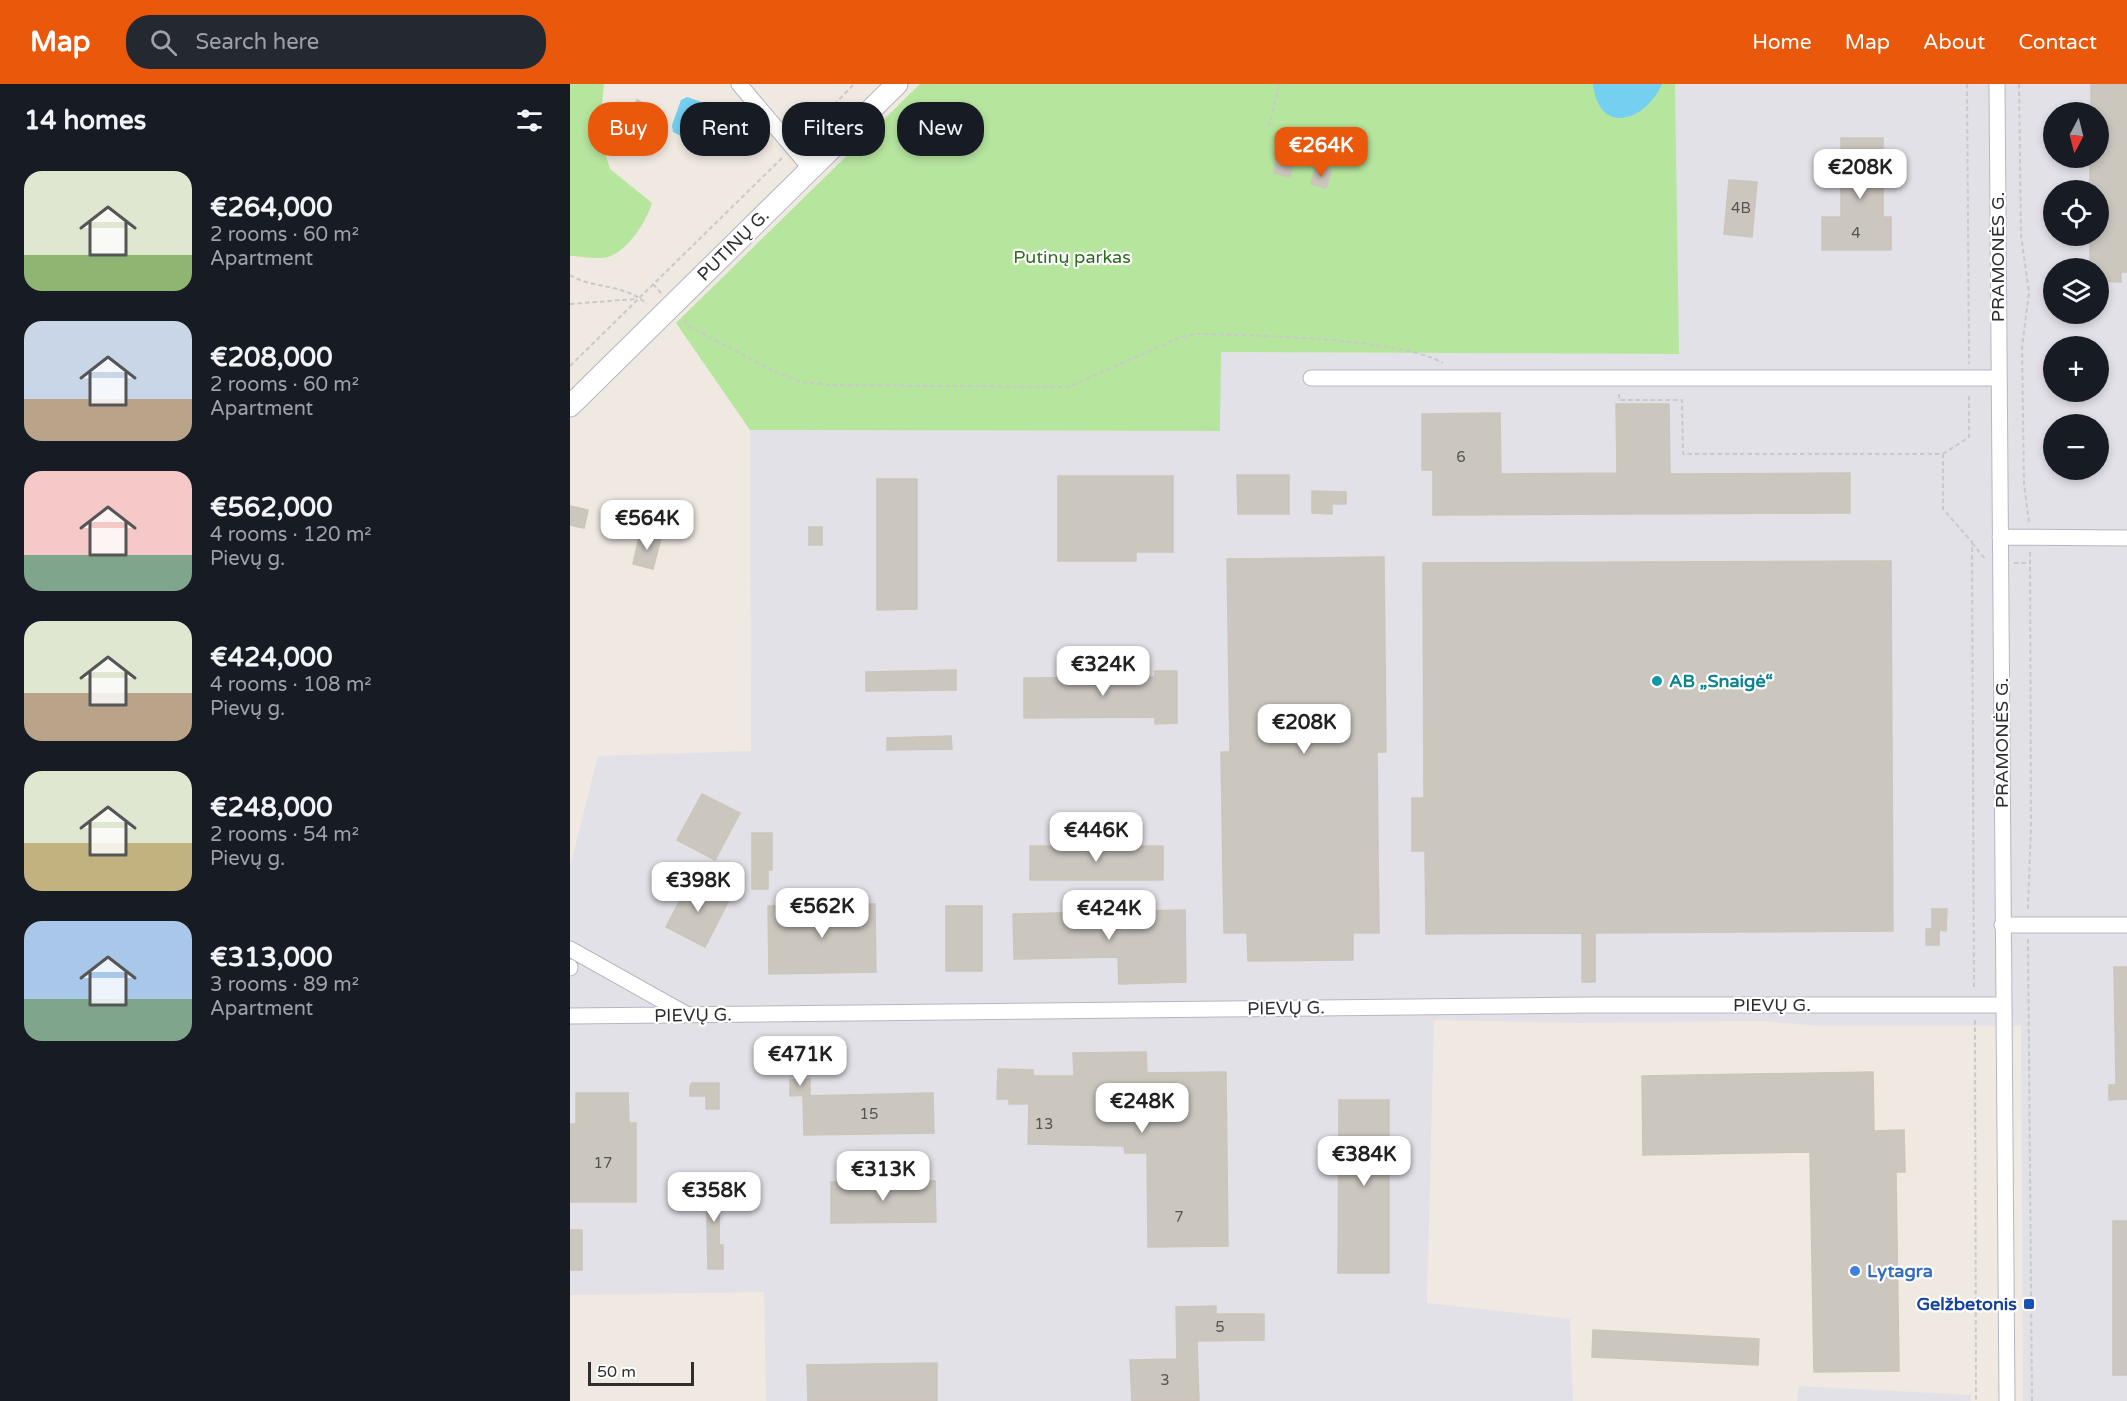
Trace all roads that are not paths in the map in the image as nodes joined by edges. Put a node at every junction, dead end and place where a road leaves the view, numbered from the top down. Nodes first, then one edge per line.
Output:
1 (739, 84) edge
2 (897, 84) edge
3 (1997, 84) edge
4 (811, 169) junction
5 (1311, 378) dead end
6 (1998, 378) junction
7 (570, 406) edge
8 (2000, 537) junction
9 (2127, 538) edge
10 (2002, 925) junction
11 (2127, 925) edge
12 (570, 949) edge
13 (2003, 1005) junction
14 (688, 1015) junction
15 (570, 1016) edge
16 (2007, 1401) edge

1 - 4 street
2 - 4 main road, PUTINŲ G.
3 - 6 street, PRAMONĖS G.
4 - 7 main road, PUTINŲ G.
5 - 6 street
6 - 8 street, PRAMONĖS G.
8 - 9 street
8 - 10 street, PRAMONĖS G.
10 - 11 street
10 - 13 street, PRAMONĖS G.
12 - 14 street
13 - 14 street, PIEVŲ G.
13 - 16 street, PRAMONĖS G.
14 - 15 street, PIEVŲ G.

